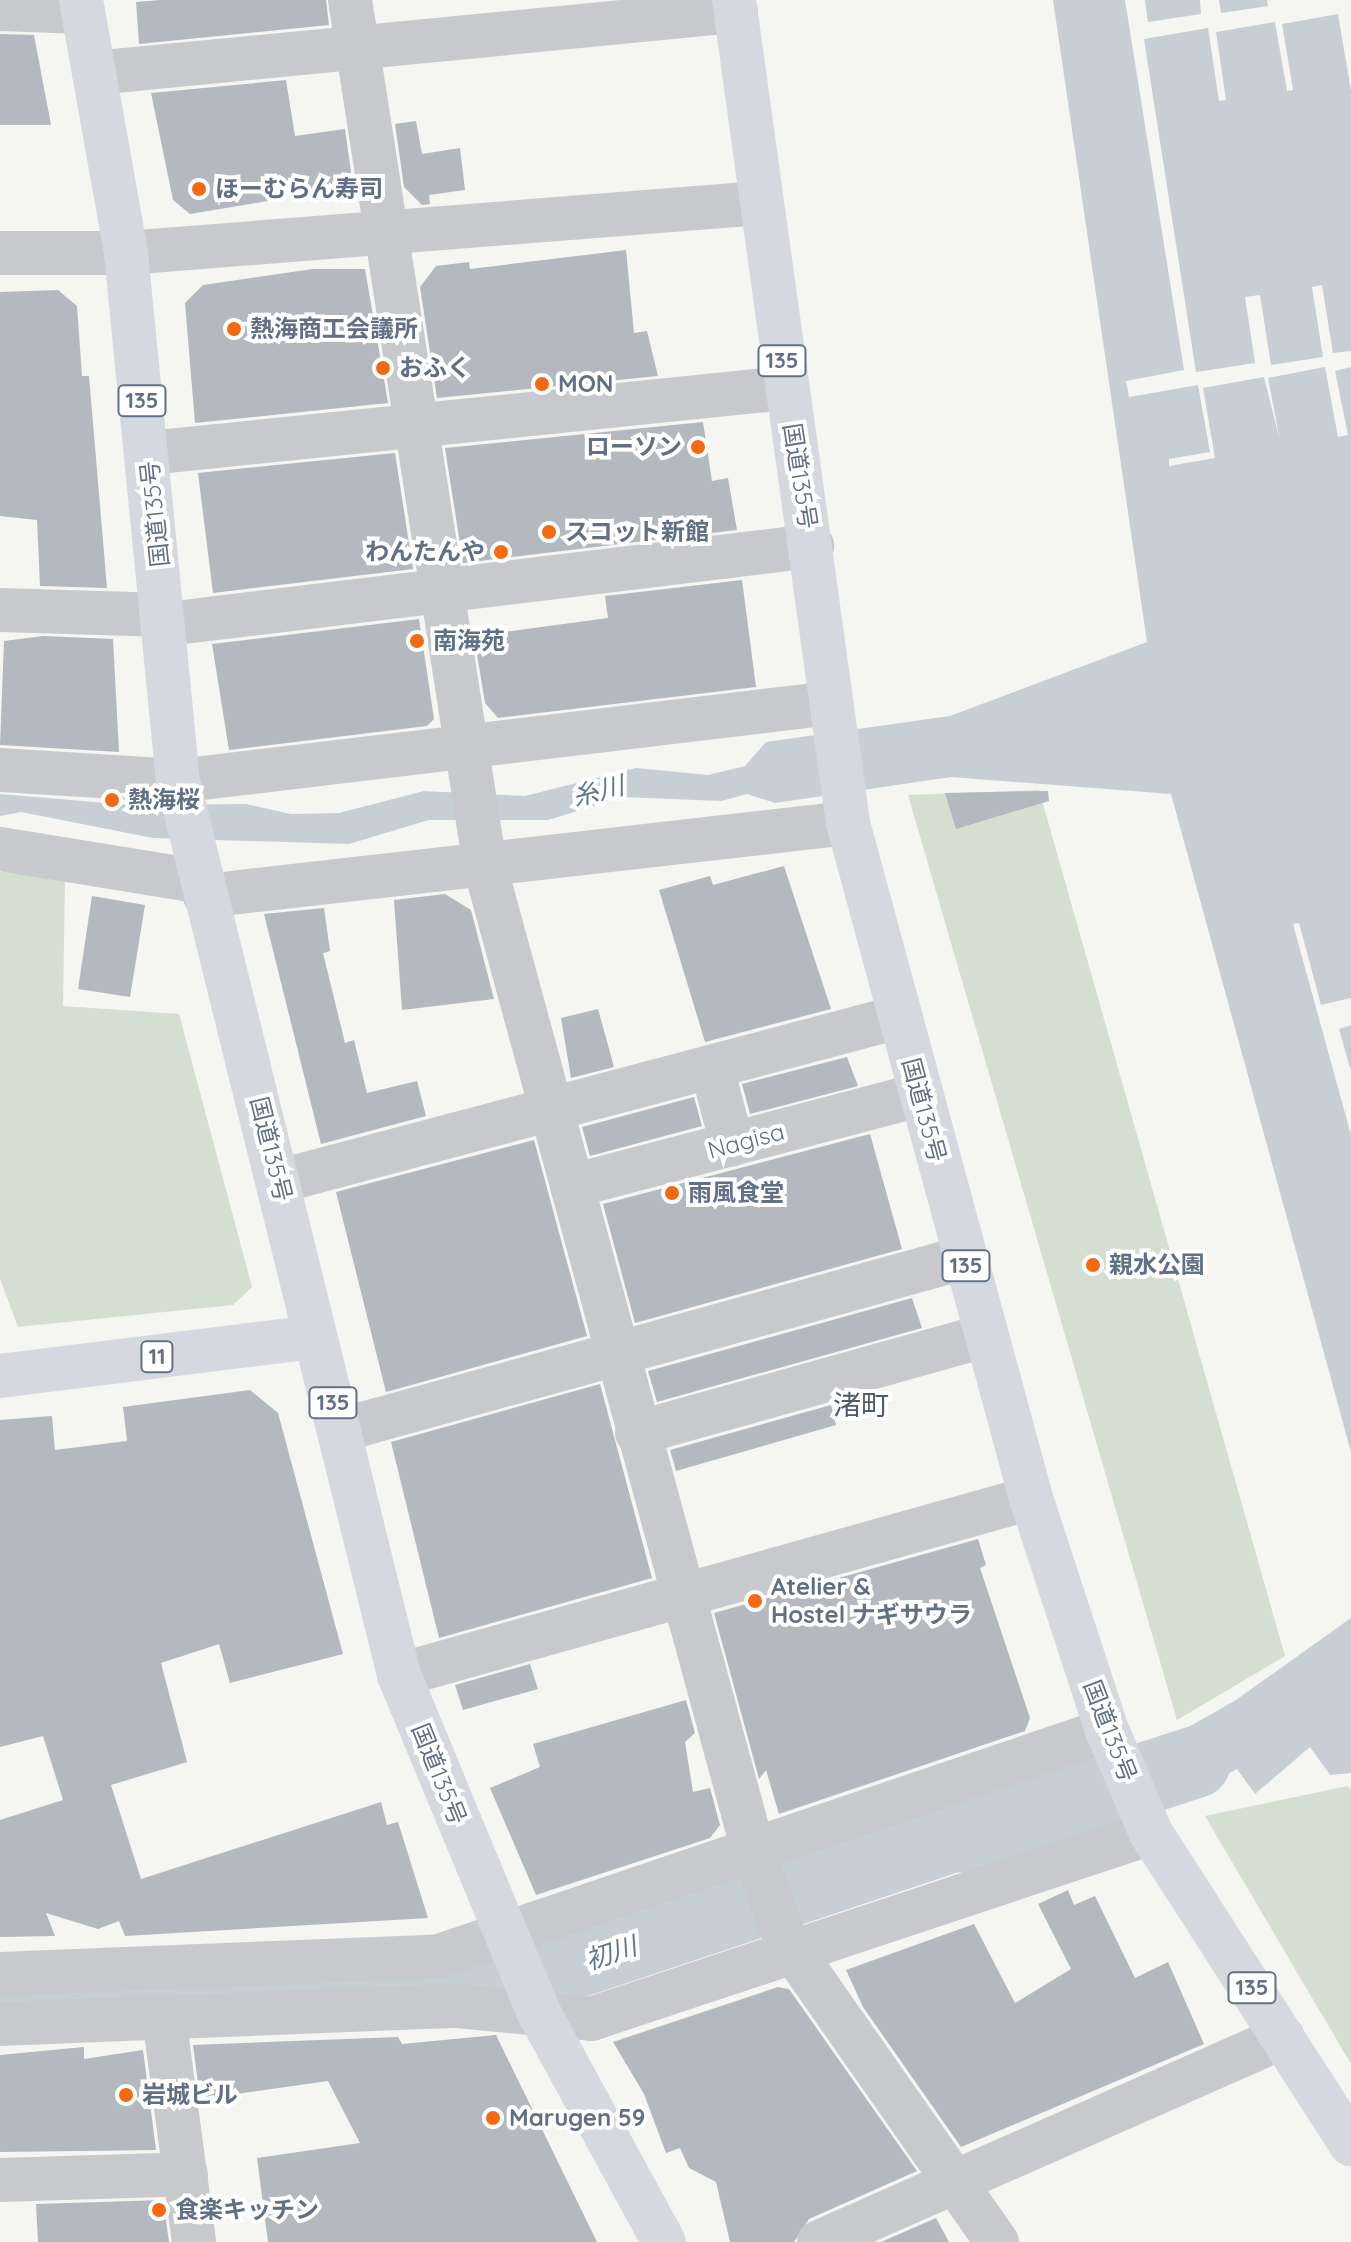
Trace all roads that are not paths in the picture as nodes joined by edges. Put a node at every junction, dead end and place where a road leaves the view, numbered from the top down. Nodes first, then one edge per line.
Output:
1 (350, 0) edge
2 (82, 6) edge
3 (735, 6) edge
4 (0, 9) edge
5 (356, 45) junction
6 (94, 73) junction
7 (760, 203) junction
8 (388, 233) junction
9 (0, 253) edge
10 (126, 253) junction
11 (786, 388) junction
12 (417, 425) junction
13 (148, 453) junction
14 (812, 546) junction
15 (440, 592) junction
16 (0, 610) edge
17 (166, 620) junction
18 (833, 713) junction
19 (464, 753) junction
20 (0, 770) edge
21 (181, 793) junction
22 (847, 810) junction
23 (0, 849) edge
24 (485, 866) junction
25 (202, 878) junction
26 (899, 1017) junction
27 (712, 1068) junction
28 (920, 1095) junction
29 (553, 1112) junction
30 (732, 1144) junction
31 (280, 1181) junction
32 (572, 1186) junction
33 (963, 1258) junction
34 (985, 1336) junction
35 (315, 1337) junction
36 (616, 1354) junction
37 (0, 1376) edge
38 (341, 1430) junction
39 (637, 1433) junction
40 (1031, 1498) junction
41 (684, 1597) junction
42 (399, 1675) junction
43 (1107, 1730) junction
44 (1151, 1833) junction
45 (753, 1850) junction
46 (506, 1938) junction
47 (792, 1949) junction
48 (0, 1974) edge
49 (538, 2011) junction
50 (164, 2017) junction
51 (0, 2024) edge
52 (1283, 2037) junction
53 (1351, 2144) edge
54 (186, 2174) junction
55 (0, 2180) edge
56 (955, 2181) junction
57 (657, 2240) edge
58 (194, 2242) edge
59 (819, 2242) edge
60 (997, 2242) edge

1 - 5 street
2 - 4 street
2 - 6 main road, 国道135号 / 135
3 - 5 street
3 - 7 main road, 国道135号 / 135
5 - 6 street
5 - 8 street
6 - 10 main road, 国道135号 / 135
7 - 8 street
7 - 11 main road, 国道135号 / 135
8 - 10 street
8 - 12 street
9 - 10 street
10 - 13 main road, 国道135号 / 135
11 - 12 street
11 - 14 main road, 国道135号 / 135
12 - 13 street
12 - 15 street
13 - 17 main road, 国道135号 / 135
14 - 15 street
14 - 18 main road, 国道135号 / 135
15 - 17 street
15 - 19 street
16 - 17 street
17 - 21 main road, 国道135号 / 135
18 - 19 street
18 - 22 main road, 国道135号 / 135
19 - 21 street
19 - 24 street
20 - 21 street
21 - 25 main road, 国道135号 / 135
22 - 24 street
22 - 26 main road, 国道135号 / 135
23 - 25 street
24 - 25 street
24 - 29 street
25 - 31 main road, 国道135号 / 135
26 - 27 street
26 - 28 main road, 国道135号 / 135
27 - 29 street
27 - 30 street
28 - 30 street, Nagisa
28 - 33 main road, 国道135号 / 135
29 - 31 street
29 - 32 street
30 - 32 street, Nagisa
31 - 35 main road, 国道135号 / 135
32 - 36 street
33 - 34 main road, 国道135号 / 135
33 - 36 street
34 - 39 street
34 - 40 main road, 国道135号 / 135
35 - 37 main road, 11
35 - 38 main road, 国道135号 / 135
36 - 38 street
36 - 39 street
38 - 42 main road, 国道135号 / 135
39 - 41 street
40 - 41 street
40 - 43 main road, 国道135号 / 135
41 - 42 street
41 - 45 street
42 - 46 main road, 国道135号 / 135
43 - 44 main road, 国道135号 / 135
43 - 45 street
44 - 47 street
44 - 52 main road, 国道135号 / 135
45 - 46 street
45 - 47 street
46 - 48 street
46 - 49 main road, 国道135号 / 135
47 - 49 street
47 - 56 street
49 - 50 street
49 - 57 main road, 国道135号 / 135
50 - 51 street
50 - 54 street
52 - 53 main road, 国道135号 / 135
52 - 56 street
54 - 55 street
54 - 58 street
56 - 59 street
56 - 60 street

